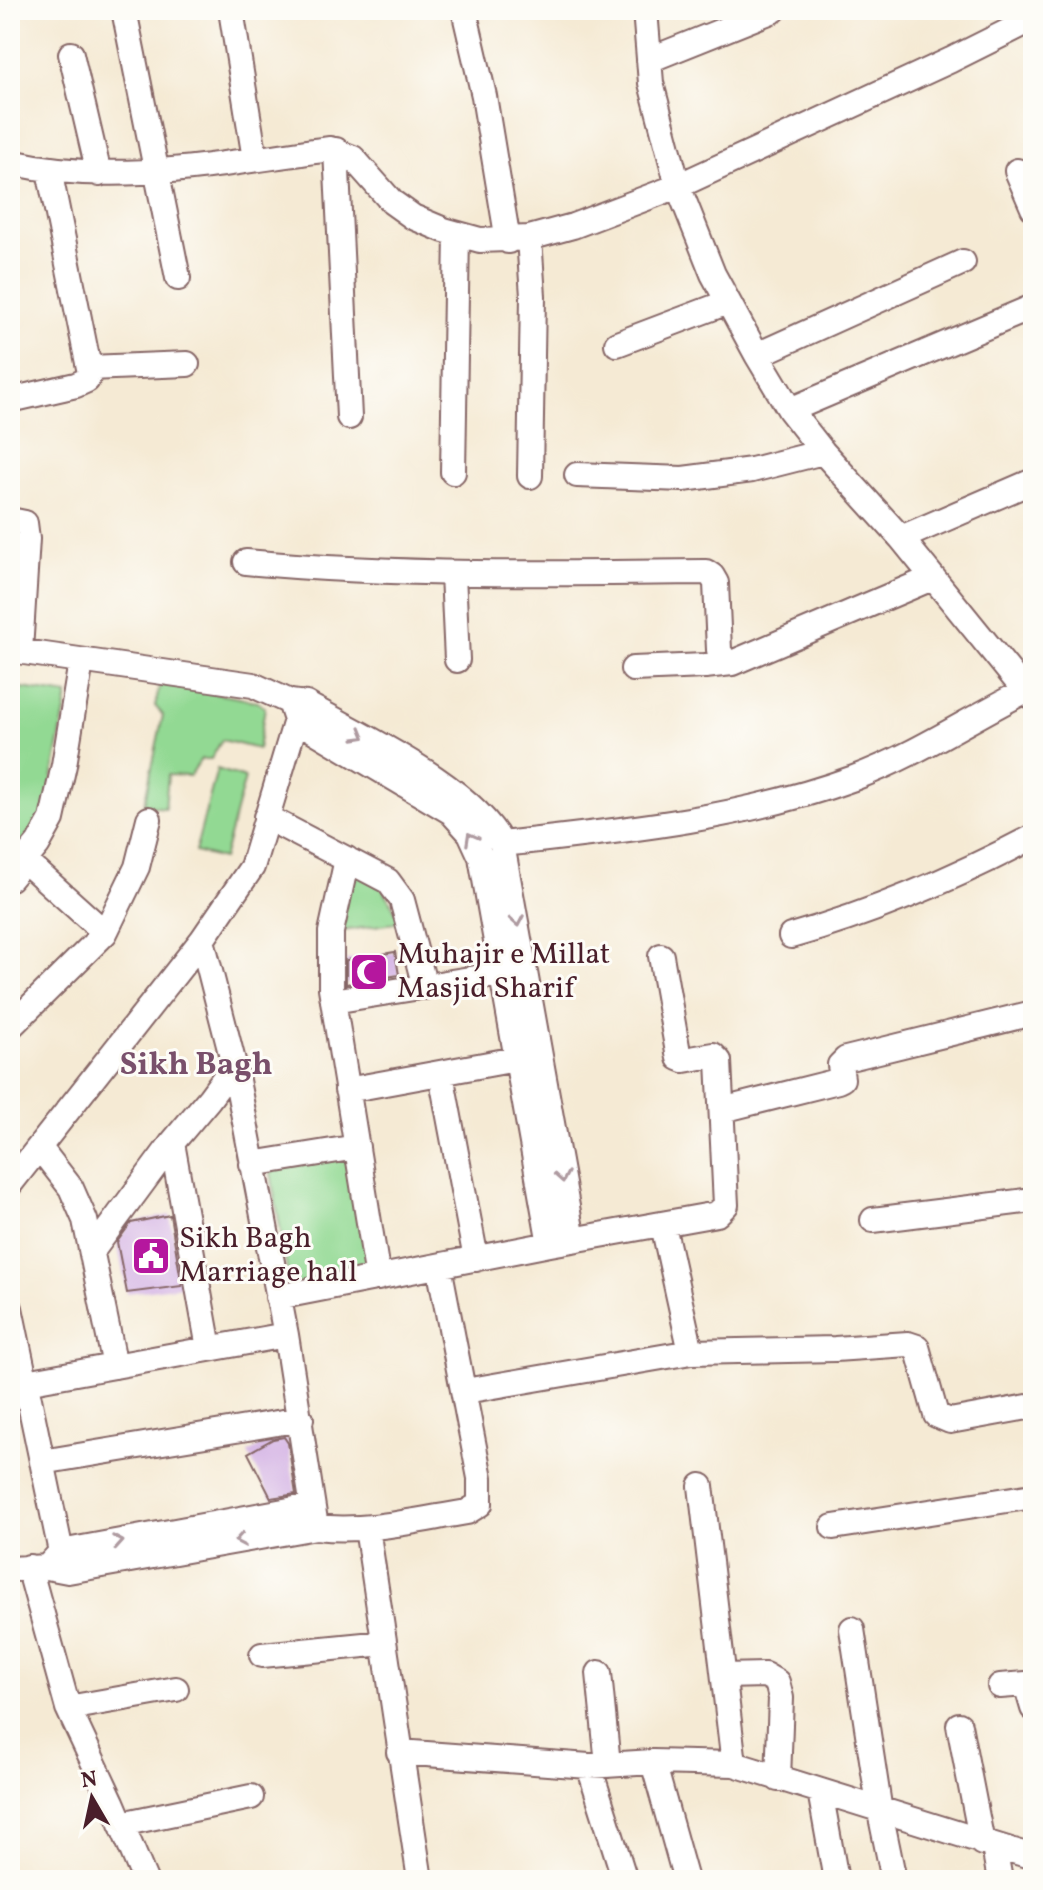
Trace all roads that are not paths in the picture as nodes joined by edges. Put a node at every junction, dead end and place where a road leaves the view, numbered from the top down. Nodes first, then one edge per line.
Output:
1 (124, 10) edge
2 (231, 10) edge
3 (464, 10) edge
4 (645, 10) edge
5 (774, 10) edge
6 (1033, 19) edge
7 (71, 54) dead end
8 (649, 60) junction
9 (336, 150) junction
10 (255, 159) junction
11 (10, 162) edge
12 (49, 170) junction
13 (1017, 171) dead end
14 (159, 173) junction
15 (99, 174) junction
16 (678, 186) junction
17 (1033, 208) edge
18 (457, 234) junction
19 (518, 240) junction
20 (963, 262) dead end
21 (178, 278) dead end
22 (728, 302) junction
23 (1033, 307) edge
24 (617, 344) dead end
25 (757, 355) junction
26 (187, 364) dead end
27 (89, 368) junction
28 (10, 400) edge
29 (790, 410) junction
30 (349, 417) dead end
31 (823, 452) junction
32 (453, 472) dead end
33 (577, 475) dead end
34 (530, 476) dead end
35 (1033, 481) edge
36 (10, 520) edge
37 (901, 538) junction
38 (246, 562) dead end
39 (453, 574) junction
40 (932, 578) junction
41 (15, 650) edge
42 (457, 660) dead end
43 (81, 662) junction
44 (725, 662) junction
45 (633, 669) dead end
46 (1030, 691) edge
47 (293, 711) junction
48 (266, 817) junction
49 (149, 819) dead end
50 (1033, 837) edge
51 (502, 844) junction
52 (347, 859) junction
53 (18, 869) edge
54 (105, 933) junction
55 (791, 936) dead end
56 (202, 940) junction
57 (661, 956) dead end
58 (501, 974) junction
59 (425, 987) junction
60 (333, 1001) junction
61 (1033, 1013) edge
62 (10, 1027) edge
63 (516, 1059) junction
64 (234, 1065) junction
65 (441, 1074) junction
66 (347, 1090) junction
67 (722, 1110) junction
68 (172, 1143) junction
69 (357, 1147) junction
70 (40, 1148) junction
71 (252, 1164) junction
72 (10, 1184) edge
73 (1033, 1200) edge
74 (873, 1220) dead end
75 (663, 1225) junction
76 (561, 1242) junction
77 (93, 1250) junction
78 (476, 1259) junction
79 (439, 1266) junction
80 (378, 1278) junction
81 (278, 1297) junction
82 (10, 1308) edge
83 (286, 1335) junction
84 (209, 1348) junction
85 (691, 1352) junction
86 (115, 1366) junction
87 (26, 1382) junction
88 (465, 1391) junction
89 (1033, 1406) edge
90 (301, 1419) junction
91 (42, 1462) junction
92 (701, 1486) dead end
93 (1033, 1496) edge
94 (314, 1516) junction
95 (833, 1527) dead end
96 (367, 1528) junction
97 (37, 1564) edge
98 (852, 1629) dead end
99 (384, 1643) junction
100 (262, 1655) dead end
101 (599, 1673) dead end
102 (724, 1676) junction
103 (1000, 1686) dead end
104 (176, 1689) dead end
105 (68, 1708) junction
106 (1033, 1708) edge
107 (959, 1725) dead end
108 (399, 1752) junction
109 (653, 1762) junction
110 (734, 1764) junction
111 (599, 1766) junction
112 (778, 1779) junction
113 (820, 1791) junction
114 (251, 1797) dead end
115 (880, 1812) junction
116 (121, 1824) junction
117 (988, 1845) junction
118 (1033, 1857) edge
119 (831, 1879) edge
120 (145, 1880) edge
121 (420, 1880) edge
122 (625, 1880) edge
123 (686, 1880) edge
124 (894, 1880) edge
125 (1000, 1880) edge

1 - 14 street
2 - 10 street
3 - 19 street
4 - 8 street
5 - 8 street
6 - 16 street
7 - 15 street
8 - 16 street
9 - 10 street
9 - 18 street
9 - 30 street
10 - 14 street
11 - 12 street
12 - 15 street
12 - 27 street
13 - 17 street
14 - 15 street
14 - 21 street
16 - 19 street
16 - 22 street
18 - 19 street
18 - 32 street
19 - 34 street
20 - 25 street
22 - 24 street
22 - 25 street
23 - 29 street
25 - 29 street
26 - 27 street
27 - 28 street
29 - 31 street
31 - 33 street
31 - 37 street
35 - 37 street
36 - 41 street
37 - 40 street
38 - 39 street
39 - 42 street
39 - 44 street
40 - 44 street
40 - 46 street
41 - 43 street
43 - 47 street
43 - 53 street
44 - 45 street
46 - 51 street
47 - 48 street
47 -> 51 street
58 -> 47 street
48 - 52 street
48 - 56 street
49 - 54 street
50 - 55 street
51 -> 76 street
52 - 59 street
52 - 60 street
53 - 54 street
54 - 62 street
56 - 64 street
56 - 70 street
57 - 67 street
58 - 59 street
58 - 63 street
59 - 60 street
60 - 66 street
61 - 67 street
63 - 65 street
63 - 76 street
64 - 68 street
64 - 71 street
65 - 66 street
65 - 78 street
66 - 69 street
67 - 75 street
68 - 77 street
68 - 84 street
69 - 71 street
69 - 80 street
70 - 72 street
70 - 77 street
71 - 81 street
73 - 74 street
75 - 76 street
75 - 85 street
76 - 78 street
77 - 86 street
78 - 79 street
79 - 80 street
79 - 88 street
80 - 81 street
81 - 83 street
82 - 87 street
83 - 84 street
83 - 90 street
84 - 86 street
85 - 88 street
85 - 89 street
86 - 87 street
87 - 91 street
88 - 96 street
90 - 91 street
90 - 94 street
91 - 97 street
92 - 102 street
93 - 95 street
94 - 96 street
94 - 97 street
96 - 99 street
97 - 105 street
98 - 115 street
99 - 100 street
99 - 108 street
101 - 111 street
102 - 110 street
102 - 112 street
103 - 106 street
104 - 105 street
105 - 116 street
107 - 117 street
108 - 111 street
108 - 121 street
109 - 110 street
109 - 111 street
109 - 123 street
110 - 112 street
111 - 122 street
112 - 113 street
113 - 115 street
113 - 119 street
114 - 116 street
115 - 117 street
115 - 124 street
116 - 120 street
117 - 118 street
117 - 125 street

